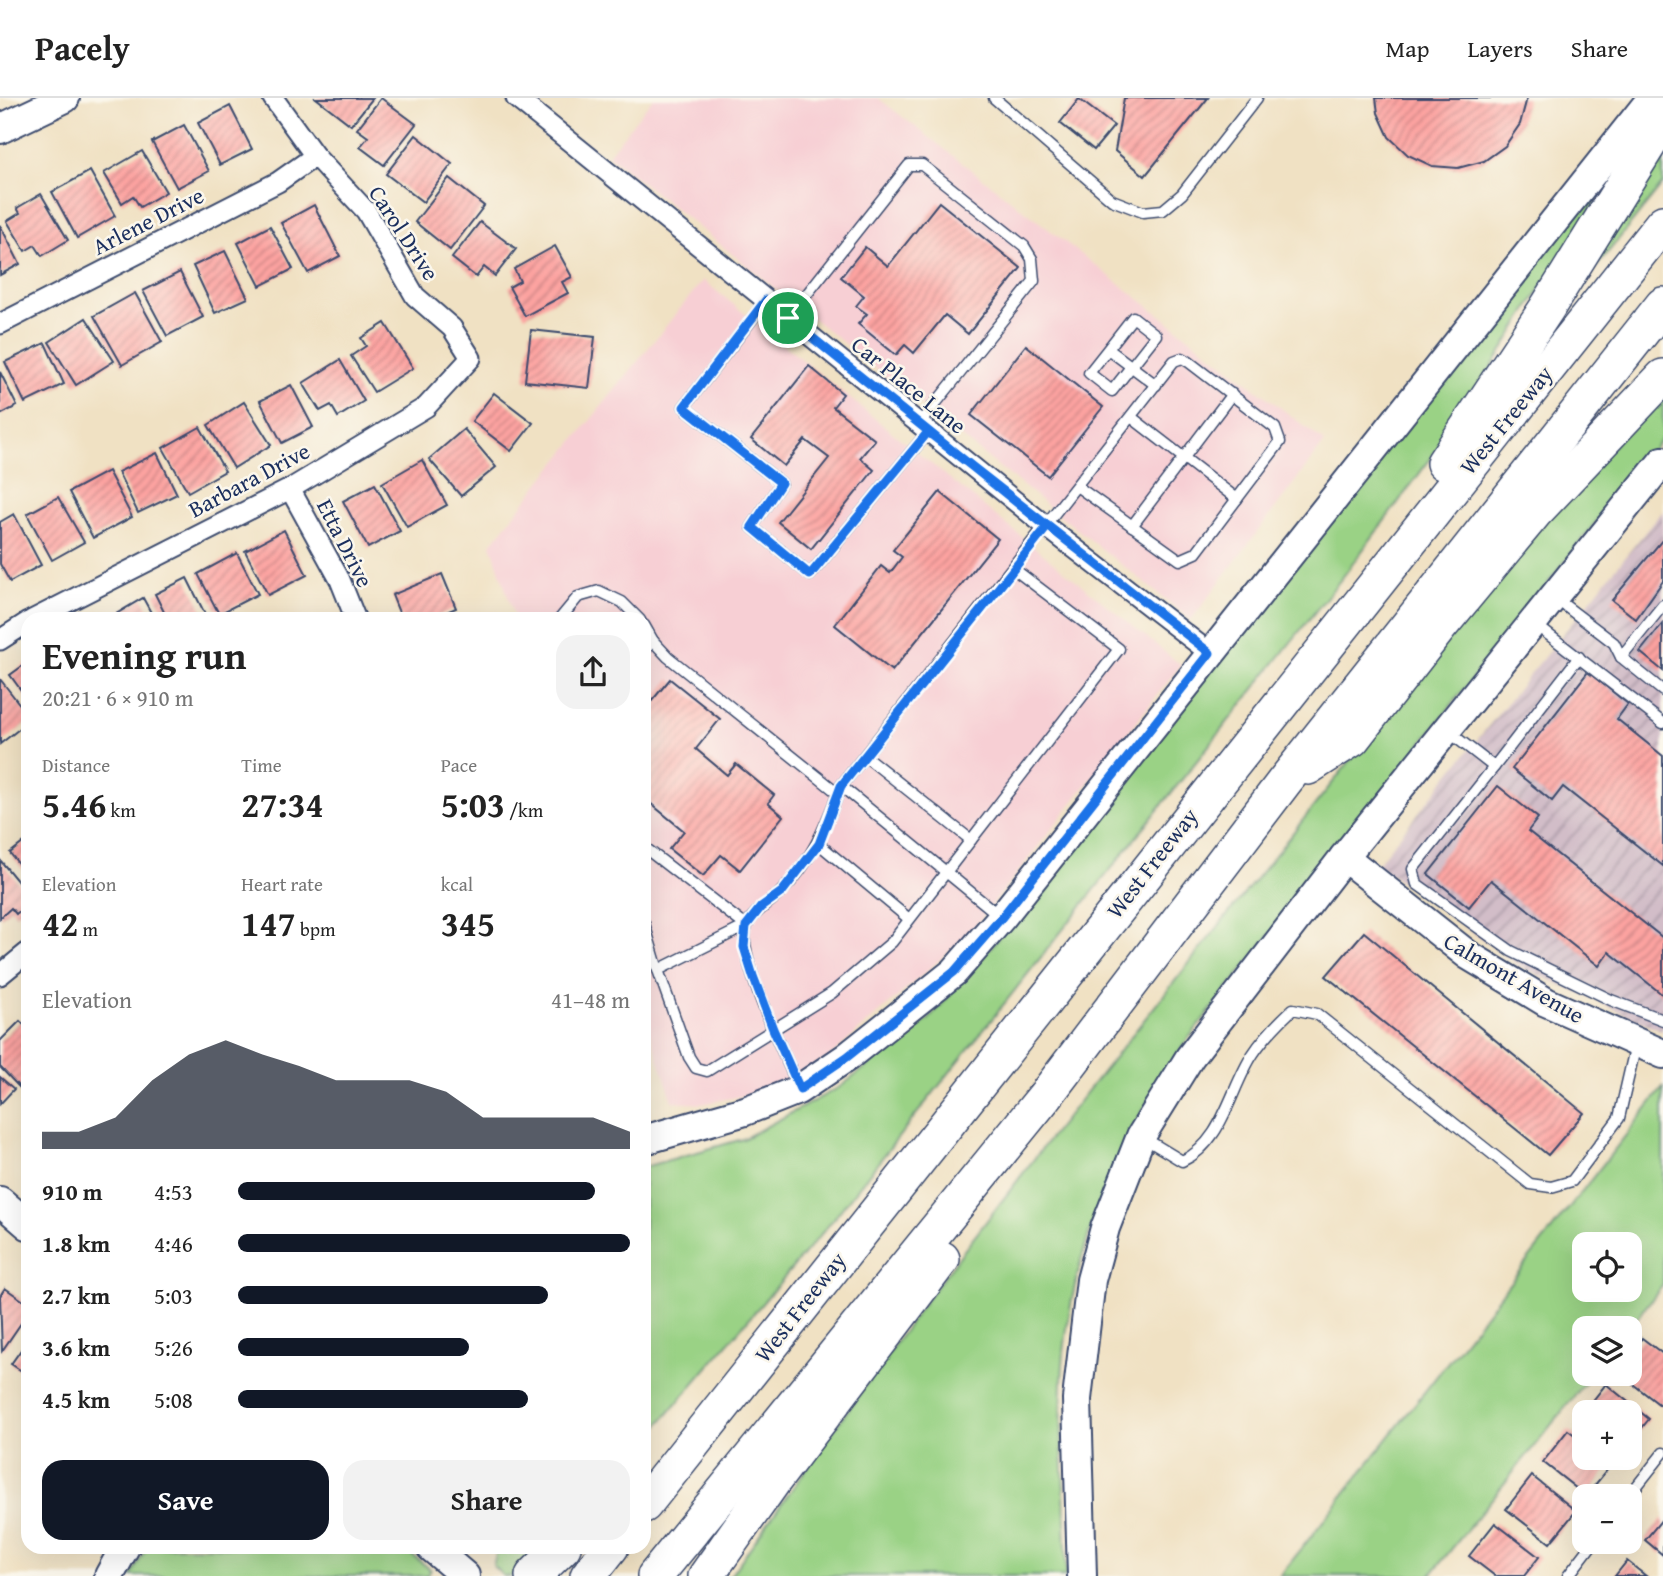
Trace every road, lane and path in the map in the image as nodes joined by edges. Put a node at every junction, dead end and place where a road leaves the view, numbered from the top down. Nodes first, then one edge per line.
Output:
1 (65, 98) edge
2 (274, 98) edge
3 (516, 98) edge
4 (994, 98) edge
5 (1257, 98) edge
6 (1652, 98) edge
7 (1663, 121) edge
8 (0, 129) edge
9 (315, 156) junction
10 (1663, 223) edge
11 (766, 300) junction
12 (1663, 305) edge
13 (788, 318) junction
14 (0, 324) edge
15 (1108, 349) junction
16 (471, 358) joint
17 (1131, 367) junction
18 (1663, 377) edge
19 (1156, 385) junction
20 (1232, 394) junction
21 (1131, 417) junction
22 (924, 428) junction
23 (1184, 458) junction
24 (1663, 461) edge
25 (1078, 487) junction
26 (290, 489) junction
27 (1237, 499) junction
28 (1132, 526) junction
29 (1047, 527) junction
30 (1014, 569) junction
31 (1386, 569) junction
32 (1552, 596) junction
33 (1663, 605) edge
34 (48, 612) edge
35 (353, 612) edge
36 (566, 612) edge
37 (632, 612) edge
38 (1531, 622) junction
39 (21, 626) edge
40 (651, 637) edge
41 (0, 639) edge
42 (653, 640) junction
43 (651, 642) edge
44 (1210, 653) junction
45 (1579, 657) junction
46 (1621, 657) junction
47 (1663, 691) edge
48 (1663, 723) edge
49 (1446, 729) junction
50 (865, 756) junction
51 (1494, 767) junction
52 (1284, 782) junction
53 (839, 790) junction
54 (971, 840) junction
55 (819, 844) junction
56 (651, 852) edge
57 (1344, 857) junction
58 (944, 873) junction
59 (1002, 917) junction
60 (909, 919) junction
61 (746, 926) junction
62 (651, 946) edge
63 (21, 958) edge
64 (658, 970) junction
65 (0, 975) edge
66 (1663, 1020) edge
67 (773, 1029) junction
68 (1637, 1044) junction
69 (1663, 1054) edge
70 (800, 1089) junction
71 (1046, 1095) junction
72 (1141, 1136) junction
73 (651, 1138) edge
74 (0, 1201) edge
75 (21, 1219) edge
76 (739, 1384) junction
77 (1663, 1453) edge
78 (651, 1462) edge
79 (1638, 1484) edge
80 (651, 1495) edge
81 (121, 1554) edge
82 (439, 1554) edge
83 (556, 1554) edge
84 (605, 1554) edge
85 (1585, 1554) edge
86 (108, 1576) edge
87 (466, 1576) edge
88 (533, 1576) edge
89 (588, 1576) edge
90 (655, 1576) edge
91 (706, 1576) edge
92 (1082, 1576) edge
93 (1568, 1576) edge

1 - 8 main road
2 - 9 street, Carol Drive
3 - 11 street, Car Place Lane
4 - 5 lane
6 - 44 main road
7 - 31 highway
9 - 14 street, Arlene Drive
9 - 16 street, Carol Drive
10 - 31 highway, West Freeway
11 - 13 street, Car Place Lane
11 - 22 lane
12 - 52 highway
13 - 22 street, Car Place Lane
13 - 22 lane
15 - 17 lane
15 - 17 lane
15 - 17 lane
16 - 26 street, Barbara Drive
17 - 19 lane
18 - 52 highway
19 - 20 lane
19 - 21 lane
20 - 23 lane
20 - 27 lane
21 - 23 lane
21 - 25 lane
22 - 29 street, Car Place Lane
23 - 27 lane
23 - 28 lane
24 - 32 main road
25 - 28 lane
25 - 29 lane
26 - 34 street, Barbara Drive
26 - 35 street, Etta Drive
27 - 28 lane
29 - 30 lane
29 - 44 street, Car Place Lane
30 - 50 lane
30 - 54 lane
31 - 76 highway, West Freeway
32 - 38 main road
32 - 46 lane
33 - 46 lane
36 - 37 lane
38 - 45 lane
38 - 49 main road
39 - 41 street, Barbara Drive
40 - 42 lane
42 - 43 lane
42 - 53 lane
44 - 59 main road
45 - 48 lane
45 - 51 lane
46 - 47 lane
49 - 51 lane
49 - 57 main road
50 - 53 lane
50 - 54 lane
51 - 66 lane
52 - 71 highway
53 - 55 lane
53 - 58 lane
54 - 58 lane
55 - 60 lane
55 - 61 lane
56 - 61 lane
57 - 68 main road, Calmont Avenue
57 - 72 main road
58 - 59 lane
58 - 60 lane
59 - 70 main road
60 - 67 lane
61 - 64 lane
61 - 67 lane
62 - 64 lane
63 - 65 street
64 - 67 lane
67 - 70 lane
68 - 69 main road, Calmont Avenue
68 - 72 lane
70 - 73 main road
71 - 90 highway
71 - 91 highway
72 - 92 main road
74 - 75 main road
76 - 78 highway
76 - 80 highway, West Freeway
77 - 79 lane
81 - 86 main road
82 - 87 main road
83 - 88 highway
84 - 89 highway
85 - 93 lane

